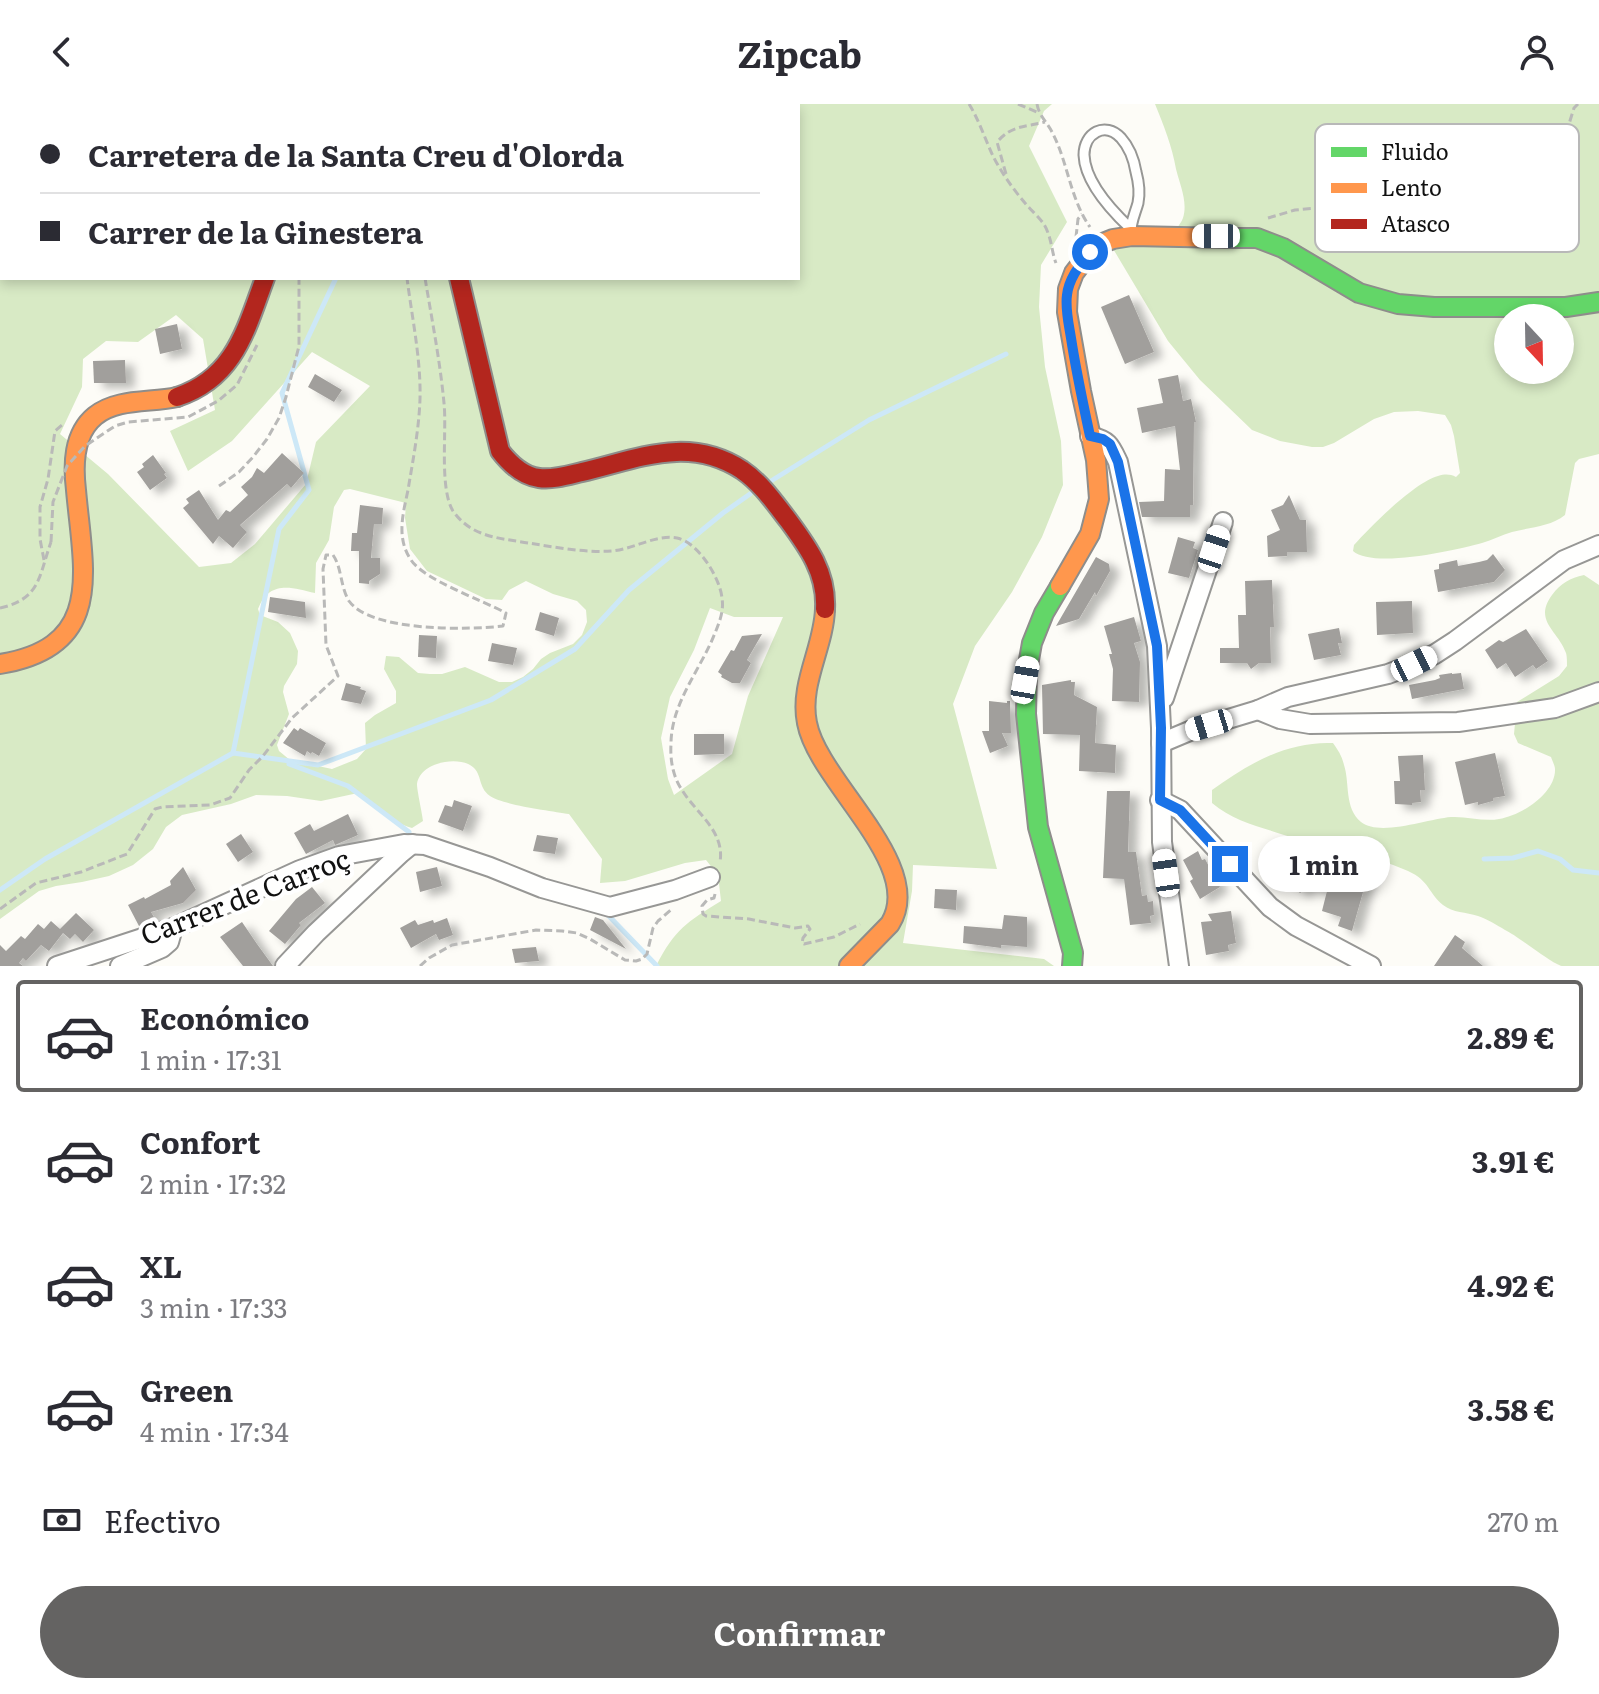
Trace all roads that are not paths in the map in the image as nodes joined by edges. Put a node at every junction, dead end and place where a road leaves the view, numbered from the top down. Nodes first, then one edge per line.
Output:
1 (1131, 232) junction
2 (264, 280) edge
3 (459, 280) edge
4 (1599, 302) edge
5 (1090, 436) junction
6 (1223, 522) dead end
7 (1599, 545) edge
8 (0, 664) edge
9 (1599, 692) edge
10 (1258, 710) junction
11 (1160, 711) junction
12 (1161, 743) junction
13 (1160, 800) junction
14 (412, 844) junction
15 (710, 877) road end
16 (173, 928) junction
17 (57, 966) edge
18 (120, 966) edge
19 (285, 966) edge
20 (849, 966) edge
21 (1072, 966) edge
22 (1179, 966) edge
23 (1371, 966) edge

1 - 1 lane
1 - 4 main road
1 - 5 main road
2 - 8 main road
3 - 20 main road
5 - 11 street
5 - 21 main road
6 - 11 street
7 - 10 street
9 - 10 street
10 - 12 street
11 - 12 street
12 - 13 street
13 - 22 street
13 - 23 street
14 - 15 street, Carrer de Carroç
14 - 16 street, Carrer de Carroç
14 - 19 street
16 - 17 street, Carrer de Carroç
16 - 18 street

